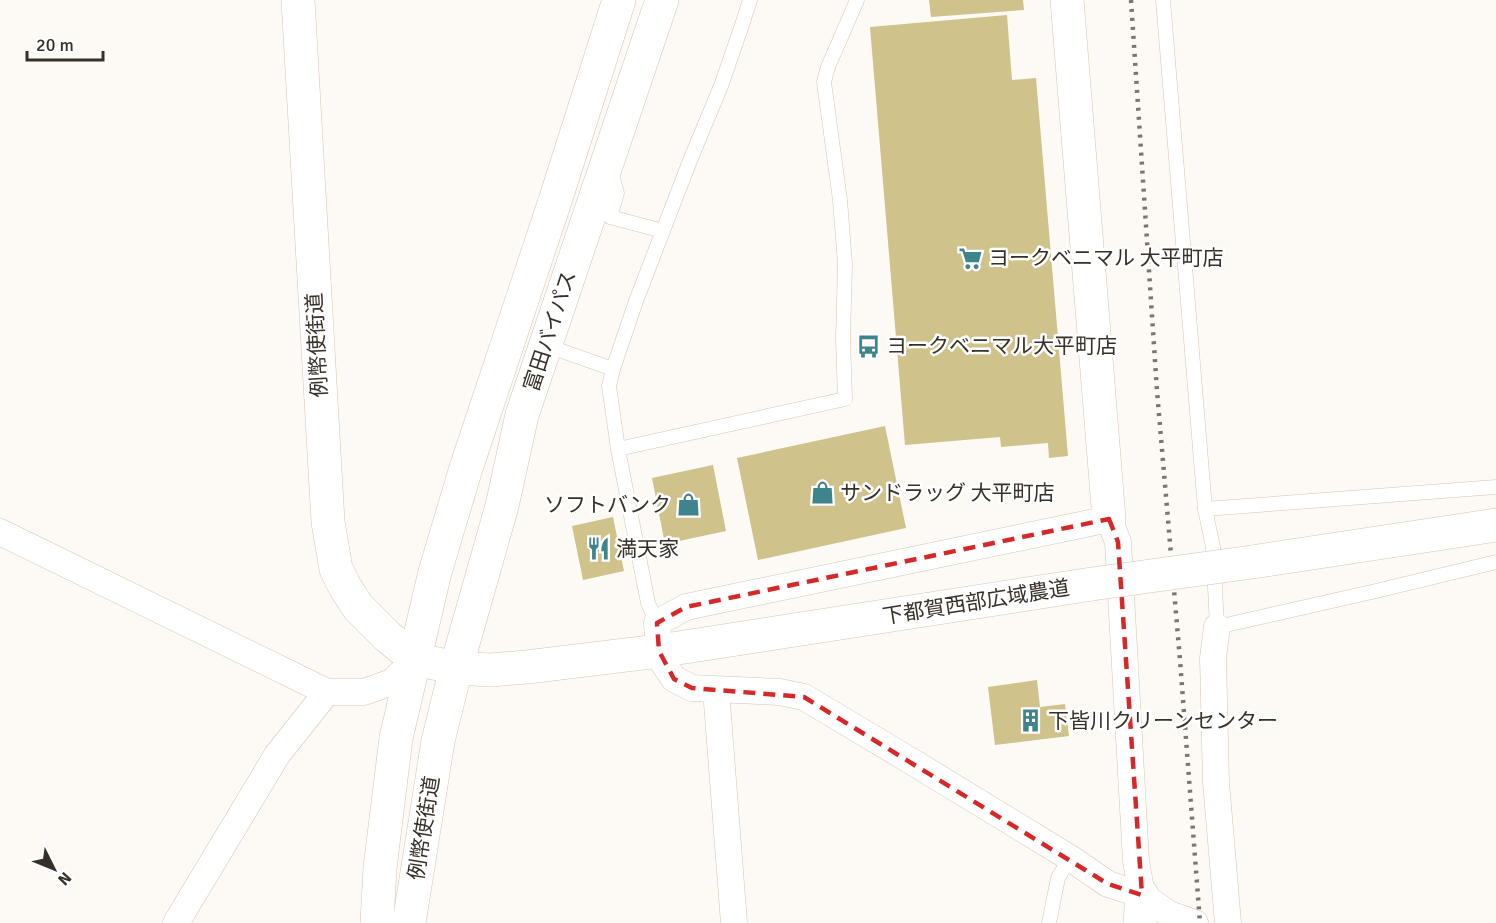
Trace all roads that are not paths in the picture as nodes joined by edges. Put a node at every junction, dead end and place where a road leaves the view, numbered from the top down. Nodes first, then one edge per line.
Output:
1 (298, 0) edge
2 (619, 0) edge
3 (662, 0) edge
4 (750, 0) edge
5 (856, 0) edge
6 (1067, 0) edge
7 (1164, 0) edge
8 (608, 161) junction
9 (663, 231) junction
10 (545, 345) junction
11 (613, 369) junction
12 (618, 449) junction
13 (1496, 487) edge
14 (1205, 509) junction
15 (1109, 519) junction
16 (1496, 525) edge
17 (0, 532) edge
18 (1496, 562) edge
19 (1218, 627) junction
20 (658, 637) junction
21 (415, 659) junction
22 (456, 668) junction
23 (716, 690) junction
24 (327, 693) junction
25 (1070, 858) junction
26 (1141, 909) edge
27 (176, 923) edge
28 (376, 923) edge
29 (409, 923) edge
30 (734, 923) edge
31 (1049, 923) edge
32 (1195, 923) edge
33 (1228, 923) edge

1 - 21 street, 例幣使街道
2 - 21 street, 富田バイパス
3 - 8 street, 富田バイパス
4 - 9 lane
5 - 12 lane
6 - 15 street
7 - 14 lane
8 - 9 lane
8 - 10 street, 富田バイパス
9 - 11 lane
10 - 11 lane
10 - 22 street, 富田バイパス
11 - 12 lane
12 - 20 lane
13 - 14 lane
14 - 19 lane
15 - 20 street
15 - 26 street
16 - 20 street, 下都賀西部広域農道, bridge
17 - 24 street
18 - 19 lane
19 - 33 street
20 - 22 street, 下都賀西部広域農道
20 - 23 street
21 - 22 street, 例幣使街道
21 - 24 street
21 - 28 street, 例幣使街道
22 - 29 street, 例幣使街道
23 - 25 street
23 - 30 street
24 - 27 street
25 - 26 street
25 - 31 lane
26 - 32 street

